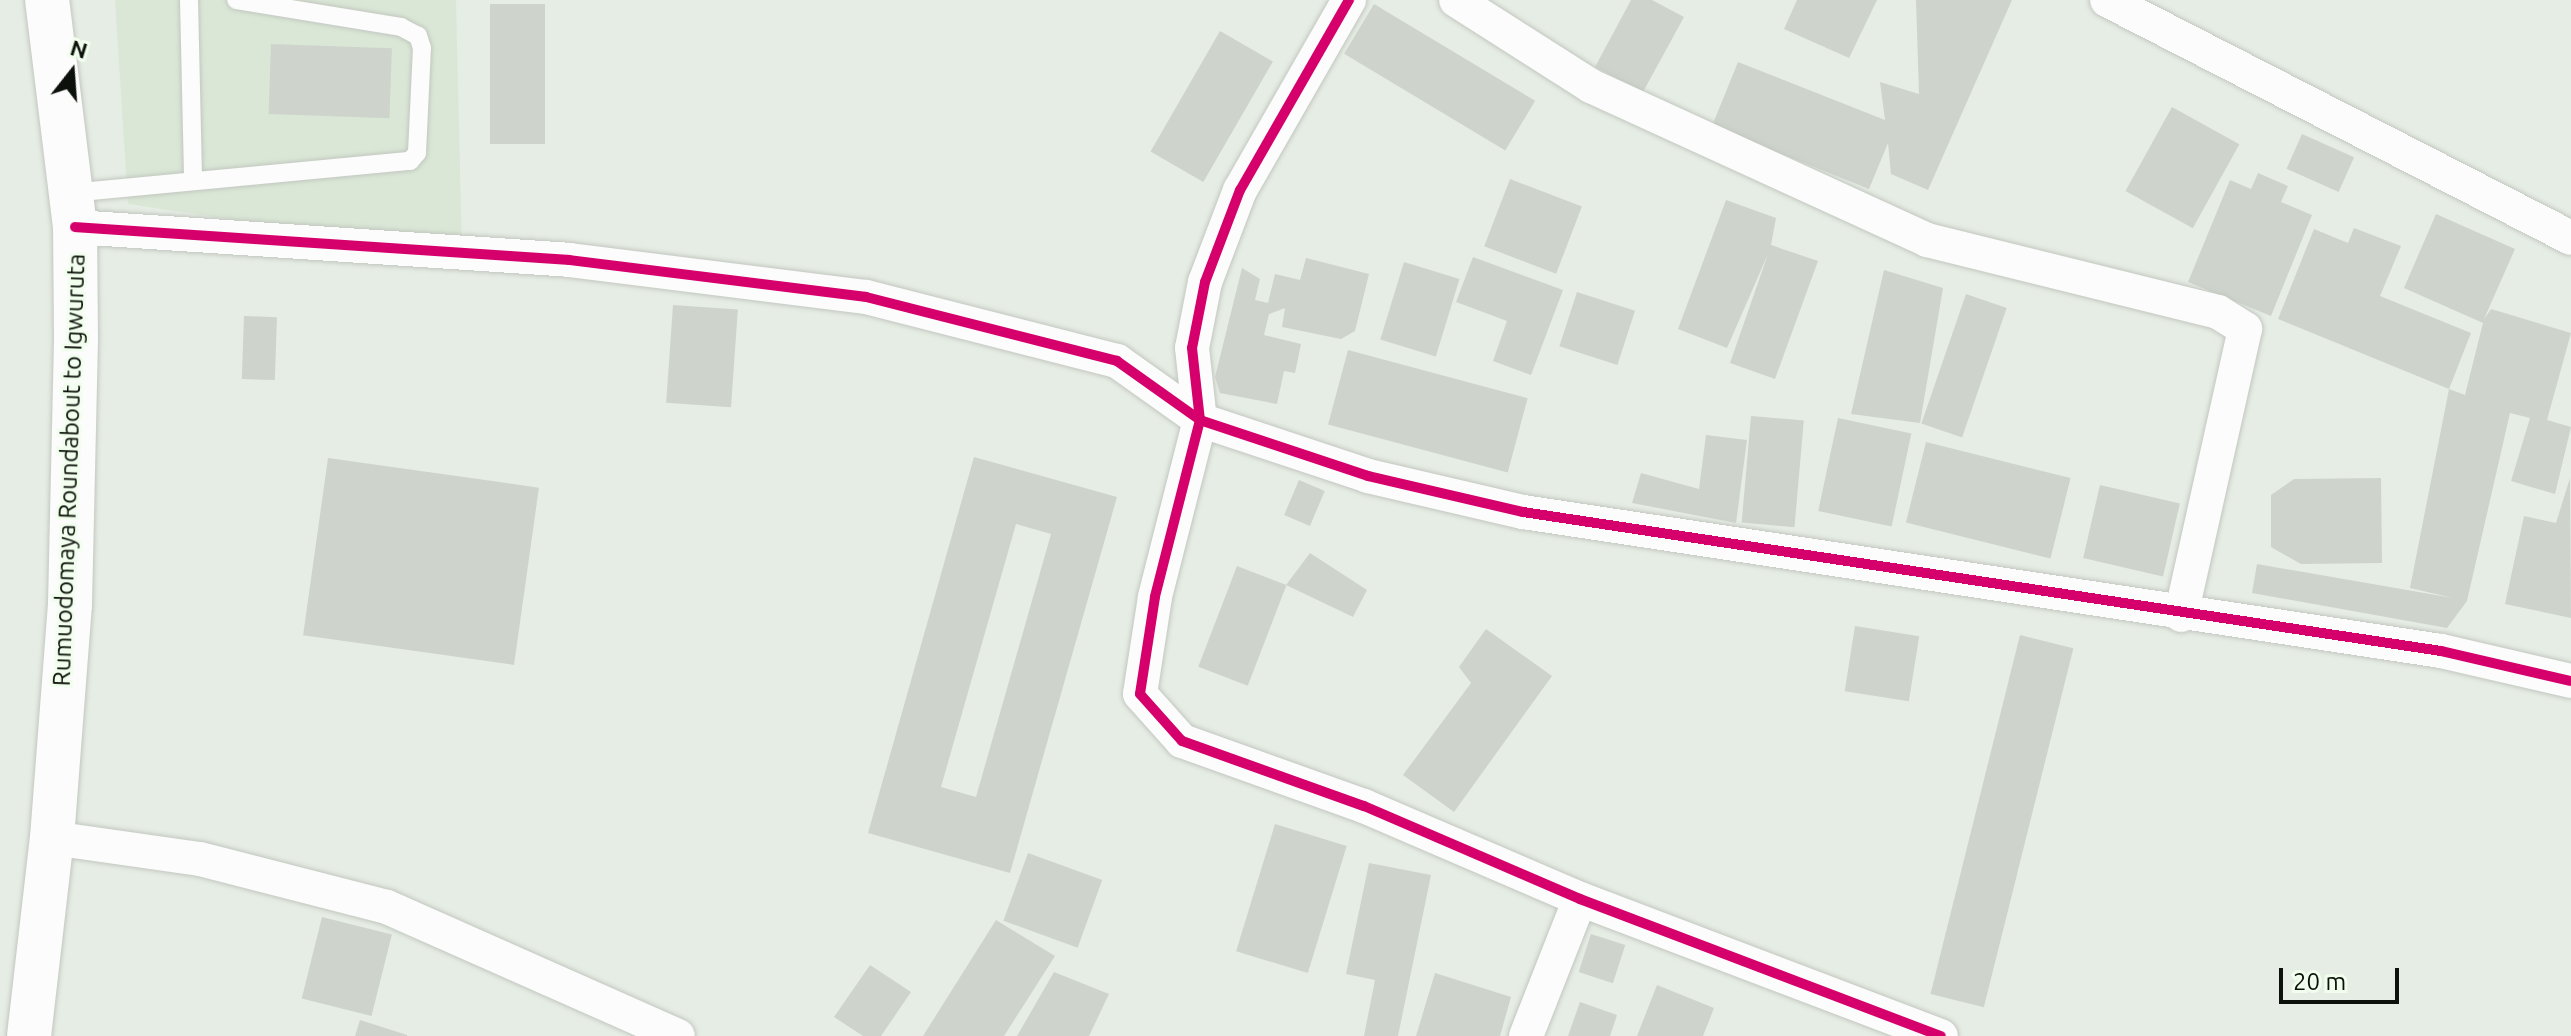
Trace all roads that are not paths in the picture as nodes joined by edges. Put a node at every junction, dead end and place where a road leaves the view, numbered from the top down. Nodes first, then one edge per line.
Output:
1 (47, 0) edge
2 (189, 0) edge
3 (236, 0) edge
4 (1349, 0) edge
5 (1456, 0) edge
6 (2107, 0) edge
7 (193, 181) junction
8 (72, 210) junction
9 (2571, 238) edge
10 (1200, 420) junction
11 (2181, 615) junction
12 (2571, 681) edge
13 (52, 838) junction
14 (1580, 899) junction
15 (1862, 1023) edge
16 (29, 1036) edge
17 (678, 1036) edge
18 (1526, 1036) edge
19 (1941, 1036) edge

1 - 8 main road, Rumuodomaya Roundabout to Igwuruta
2 - 7 lane
3 - 7 lane
4 - 10 street
5 - 11 street
6 - 9 street
7 - 8 lane
8 - 10 street
8 - 13 main road, Rumuodomaya Roundabout to Igwuruta
10 - 11 street
10 - 14 street
11 - 12 street
13 - 16 main road, Rumuodomaya Roundabout to Igwuruta
13 - 17 street
14 - 15 street
14 - 18 street
15 - 19 street

